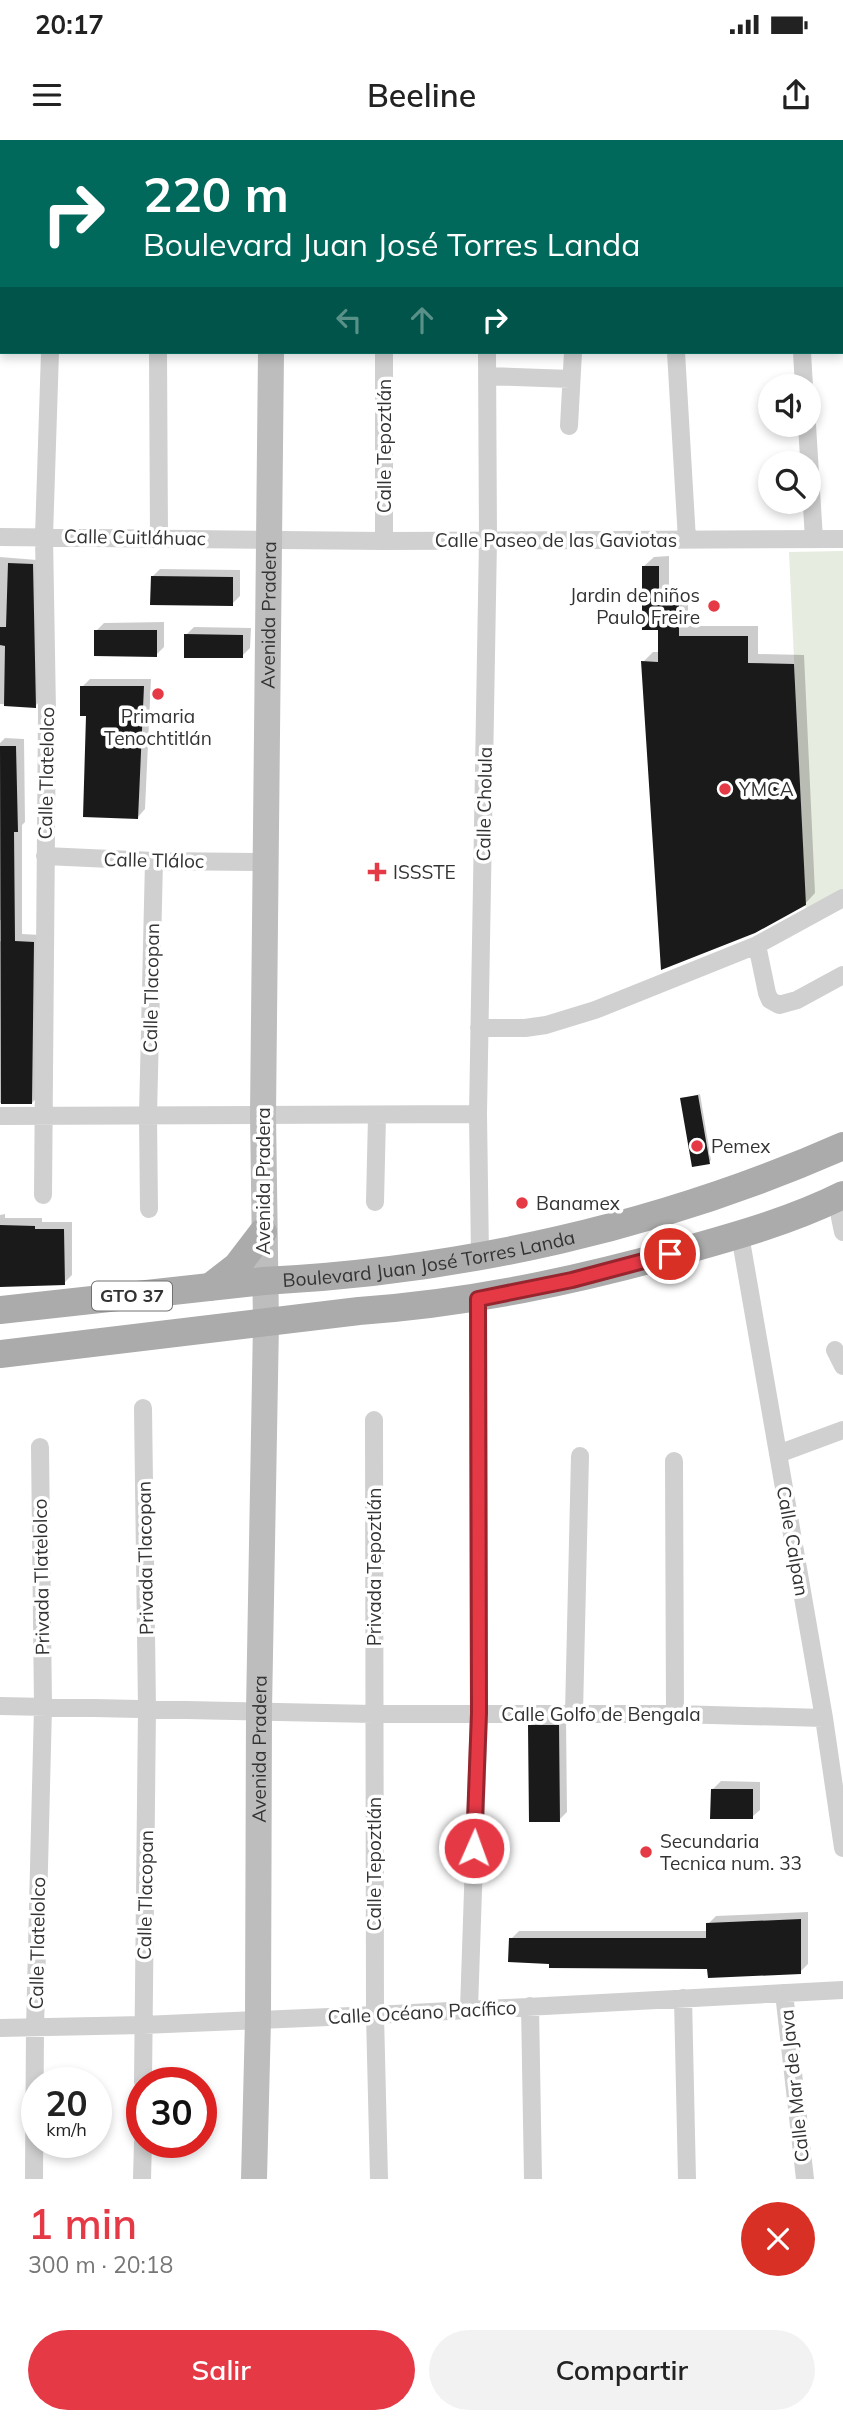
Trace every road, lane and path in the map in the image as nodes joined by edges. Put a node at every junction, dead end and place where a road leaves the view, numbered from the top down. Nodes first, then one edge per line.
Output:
1 (50, 354) edge
2 (158, 354) edge
3 (271, 354) edge
4 (384, 354) edge
5 (487, 354) edge
6 (573, 354) edge
7 (676, 354) edge
8 (802, 354) edge
9 (803, 374) edge
10 (487, 376) junction
11 (571, 379) junction
12 (569, 426) dead end
13 (808, 437) edge
14 (44, 536) junction
15 (0, 537) edge
16 (159, 538) junction
17 (269, 539) junction
18 (814, 539) junction
19 (488, 540) junction
20 (687, 540) junction
21 (843, 540) edge
22 (384, 541) junction
23 (45, 856) junction
24 (153, 861) junction
25 (264, 862) junction
26 (843, 898) edge
27 (757, 944) junction
28 (843, 975) edge
29 (479, 1028) junction
30 (478, 1114) junction
31 (148, 1115) junction
32 (263, 1115) junction
33 (0, 1116) edge
34 (43, 1116) junction
35 (377, 1116) junction
36 (843, 1146) edge
37 (43, 1195) dead end
38 (840, 1197) edge
39 (375, 1202) dead end
40 (149, 1209) dead end
41 (263, 1232) junction
42 (843, 1232) edge
43 (740, 1235) junction
44 (480, 1256) junction
45 (264, 1281) junction
46 (210, 1287) junction
47 (478, 1299) junction
48 (0, 1310) edge
49 (266, 1322) junction
50 (0, 1354) edge
51 (143, 1408) dead end
52 (374, 1420) dead end
53 (843, 1430) edge
54 (40, 1447) dead end
55 (778, 1454) junction
56 (580, 1456) dead end
57 (674, 1461) dead end
58 (0, 1706) edge
59 (43, 1707) junction
60 (146, 1708) junction
61 (259, 1710) junction
62 (479, 1713) junction
63 (574, 1713) junction
64 (373, 1714) junction
65 (676, 1714) junction
66 (824, 1718) junction
67 (843, 1848) edge
68 (843, 1990) edge
69 (784, 1993) junction
70 (683, 1998) junction
71 (530, 2006) junction
72 (469, 2009) junction
73 (375, 2015) junction
74 (258, 2020) junction
75 (143, 2025) junction
76 (0, 2028) edge
77 (35, 2028) junction
78 (143, 2067) edge
79 (143, 2158) edge
80 (34, 2179) edge
81 (142, 2179) edge
82 (254, 2179) edge
83 (379, 2179) edge
84 (533, 2179) edge
85 (687, 2179) edge
86 (805, 2179) edge

1 - 14 street, Calle Tlatelolco
2 - 16 street
3 - 17 street, Avenida Pradera
4 - 22 street, Calle Tepoztlán
5 - 10 street, Calle Cholula
6 - 11 street
7 - 20 street
8 - 9 street
10 - 11 street
10 - 19 street, Calle Cholula
11 - 12 street
13 - 18 street
14 - 15 street, Calle Cuitláhuac
14 - 16 street, Calle Cuitláhuac
14 - 23 street, Calle Tlatelolco
16 - 17 street, Calle Cuitláhuac
17 - 22 street, Calle Paseo de las Gaviotas
17 - 25 street, Avenida Pradera
18 - 20 street, Calle Paseo de las Gaviotas
18 - 21 street, Calle Paseo de las Gaviotas
19 - 20 street, Calle Paseo de las Gaviotas
19 - 22 street, Calle Paseo de las Gaviotas
19 - 29 street, Calle Cholula
23 - 24 street, Calle Tláloc
23 - 34 street, Calle Tlatelolco
24 - 25 street, Calle Tláloc
24 - 31 street, Calle Tlacopan
25 - 32 street, Avenida Pradera
26 - 27 street
27 - 28 street
27 - 29 street
29 - 30 street, Calle Cholula
30 - 35 street
30 - 44 street, Calle Cholula
31 - 32 street
31 - 34 street
31 - 40 street
32 - 35 street
32 - 41 street, Avenida Pradera
33 - 34 street
34 - 37 street, Calle Tlatelolco
35 - 39 street
36 - 44 main road, Boulevard Juan José Torres Landa / GTO 37
38 - 42 street
38 - 43 main road, Boulevard Juan José Torres Landa / GTO 37
41 - 45 street, Avenida Pradera
41 - 46 main road
43 - 47 main road, Boulevard Juan José Torres Landa / GTO 37
43 - 55 street, Calle Calpan
44 - 45 main road, Boulevard Juan José Torres Landa / GTO 37
45 - 46 main road, Boulevard Juan José Torres Landa / GTO 37
45 - 49 street, Avenida Pradera
46 - 48 main road, Boulevard Juan José Torres Landa / GTO 37
47 - 49 main road, Boulevard Juan José Torres Landa / GTO 37
47 - 62 street
49 - 50 main road, Boulevard Juan José Torres Landa / GTO 37
49 - 61 street, Avenida Pradera
51 - 60 street, Privada Tlacopan
52 - 64 street, Privada Tepoztlán
53 - 55 street
54 - 59 street, Privada Tlatelolco
55 - 66 street, Calle Calpan
56 - 63 street
57 - 65 street
58 - 59 street, Calle Golfo de Bengala
59 - 60 street, Calle Golfo de Bengala
59 - 77 street, Calle Tlatelolco
60 - 61 street, Calle Golfo de Bengala
60 - 75 street, Calle Tlacopan
61 - 64 street, Calle Golfo de Bengala
61 - 74 street, Avenida Pradera
62 - 63 street, Calle Golfo de Bengala
62 - 64 street, Calle Golfo de Bengala
62 - 72 street
63 - 65 street, Calle Golfo de Bengala
64 - 73 street, Calle Tepoztlán
65 - 66 street, Calle Golfo de Bengala
66 - 67 street, Calle Calpan
68 - 69 street, Calle Océano Pacífico
69 - 70 street, Calle Océano Pacífico
69 - 86 street, Calle Mar de Java
70 - 71 street, Calle Océano Pacífico
70 - 85 street
71 - 72 street, Calle Océano Pacífico
71 - 84 street
72 - 73 street, Calle Océano Pacífico
73 - 74 street, Calle Océano Pacífico
73 - 83 street, Calle Tepoztlán
74 - 75 street, Calle Océano Pacífico
74 - 82 street, Avenida Pradera
75 - 77 street, Calle Océano Pacífico
75 - 78 street, Calle Tlacopan
76 - 77 street, Calle Océano Pacífico
77 - 80 street, Calle Tlatelolco
79 - 81 street

